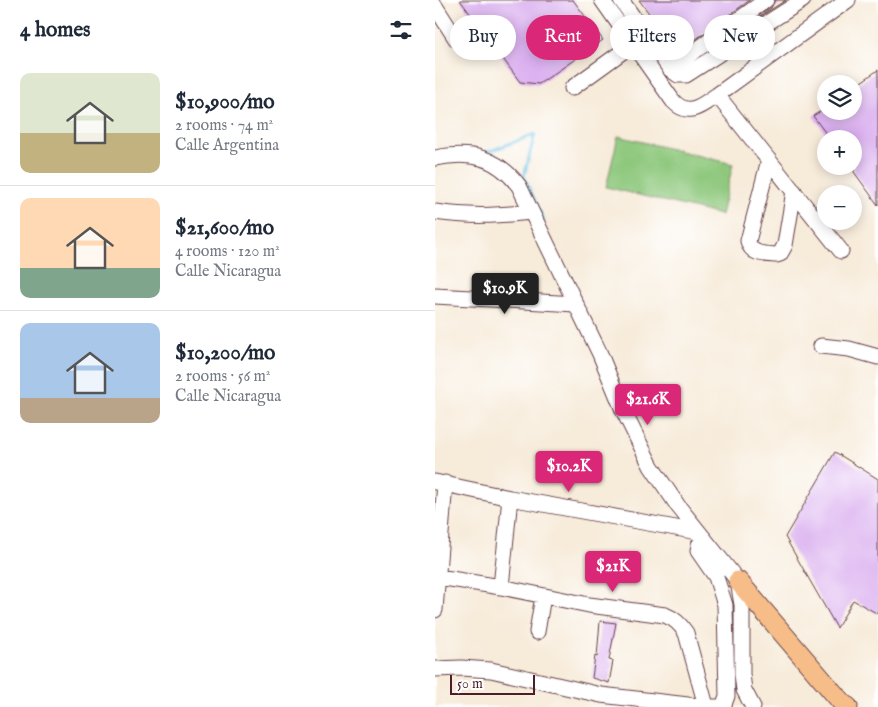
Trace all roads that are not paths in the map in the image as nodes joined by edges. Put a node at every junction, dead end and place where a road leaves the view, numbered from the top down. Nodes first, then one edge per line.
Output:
1 (602, 0) edge
2 (621, 0) edge
3 (766, 0) edge
4 (803, 0) edge
5 (848, 0) edge
6 (435, 6) edge
7 (613, 15) edge
8 (450, 30) edge
9 (611, 60) edge
10 (645, 60) edge
11 (670, 69) junction
12 (572, 88) dead end
13 (717, 95) junction
14 (435, 158) edge
15 (769, 160) junction
16 (794, 191) junction
17 (435, 212) edge
18 (531, 212) junction
19 (841, 251) dead end
20 (435, 296) edge
21 (576, 304) junction
22 (821, 346) dead end
23 (878, 357) edge
24 (440, 482) edge
25 (511, 498) junction
26 (701, 536) junction
27 (438, 577) junction
28 (738, 581) junction
29 (501, 587) junction
30 (543, 596) junction
31 (435, 610) edge
32 (537, 632) dead end
33 (435, 669) edge
34 (744, 690) junction
35 (716, 707) edge
36 (739, 707) edge
37 (753, 707) edge
38 (848, 707) edge

1 - 7 street
2 - 11 street
3 - 11 street
4 - 11 street
5 - 13 street
6 - 8 street
9 - 12 street
10 - 13 street
13 - 15 street
14 - 18 street
15 - 16 street
15 - 16 street
16 - 19 street
17 - 18 street
18 - 21 street
20 - 21 street
21 - 26 street
22 - 23 street
24 - 25 street
24 - 27 street
25 - 26 street
25 - 29 street
26 - 28 street
26 - 35 street
27 - 29 street
27 - 31 street
28 - 34 street
28 - 38 main road
29 - 30 street
30 - 32 street
30 - 35 street
33 - 35 street
34 - 36 street
34 - 37 street

